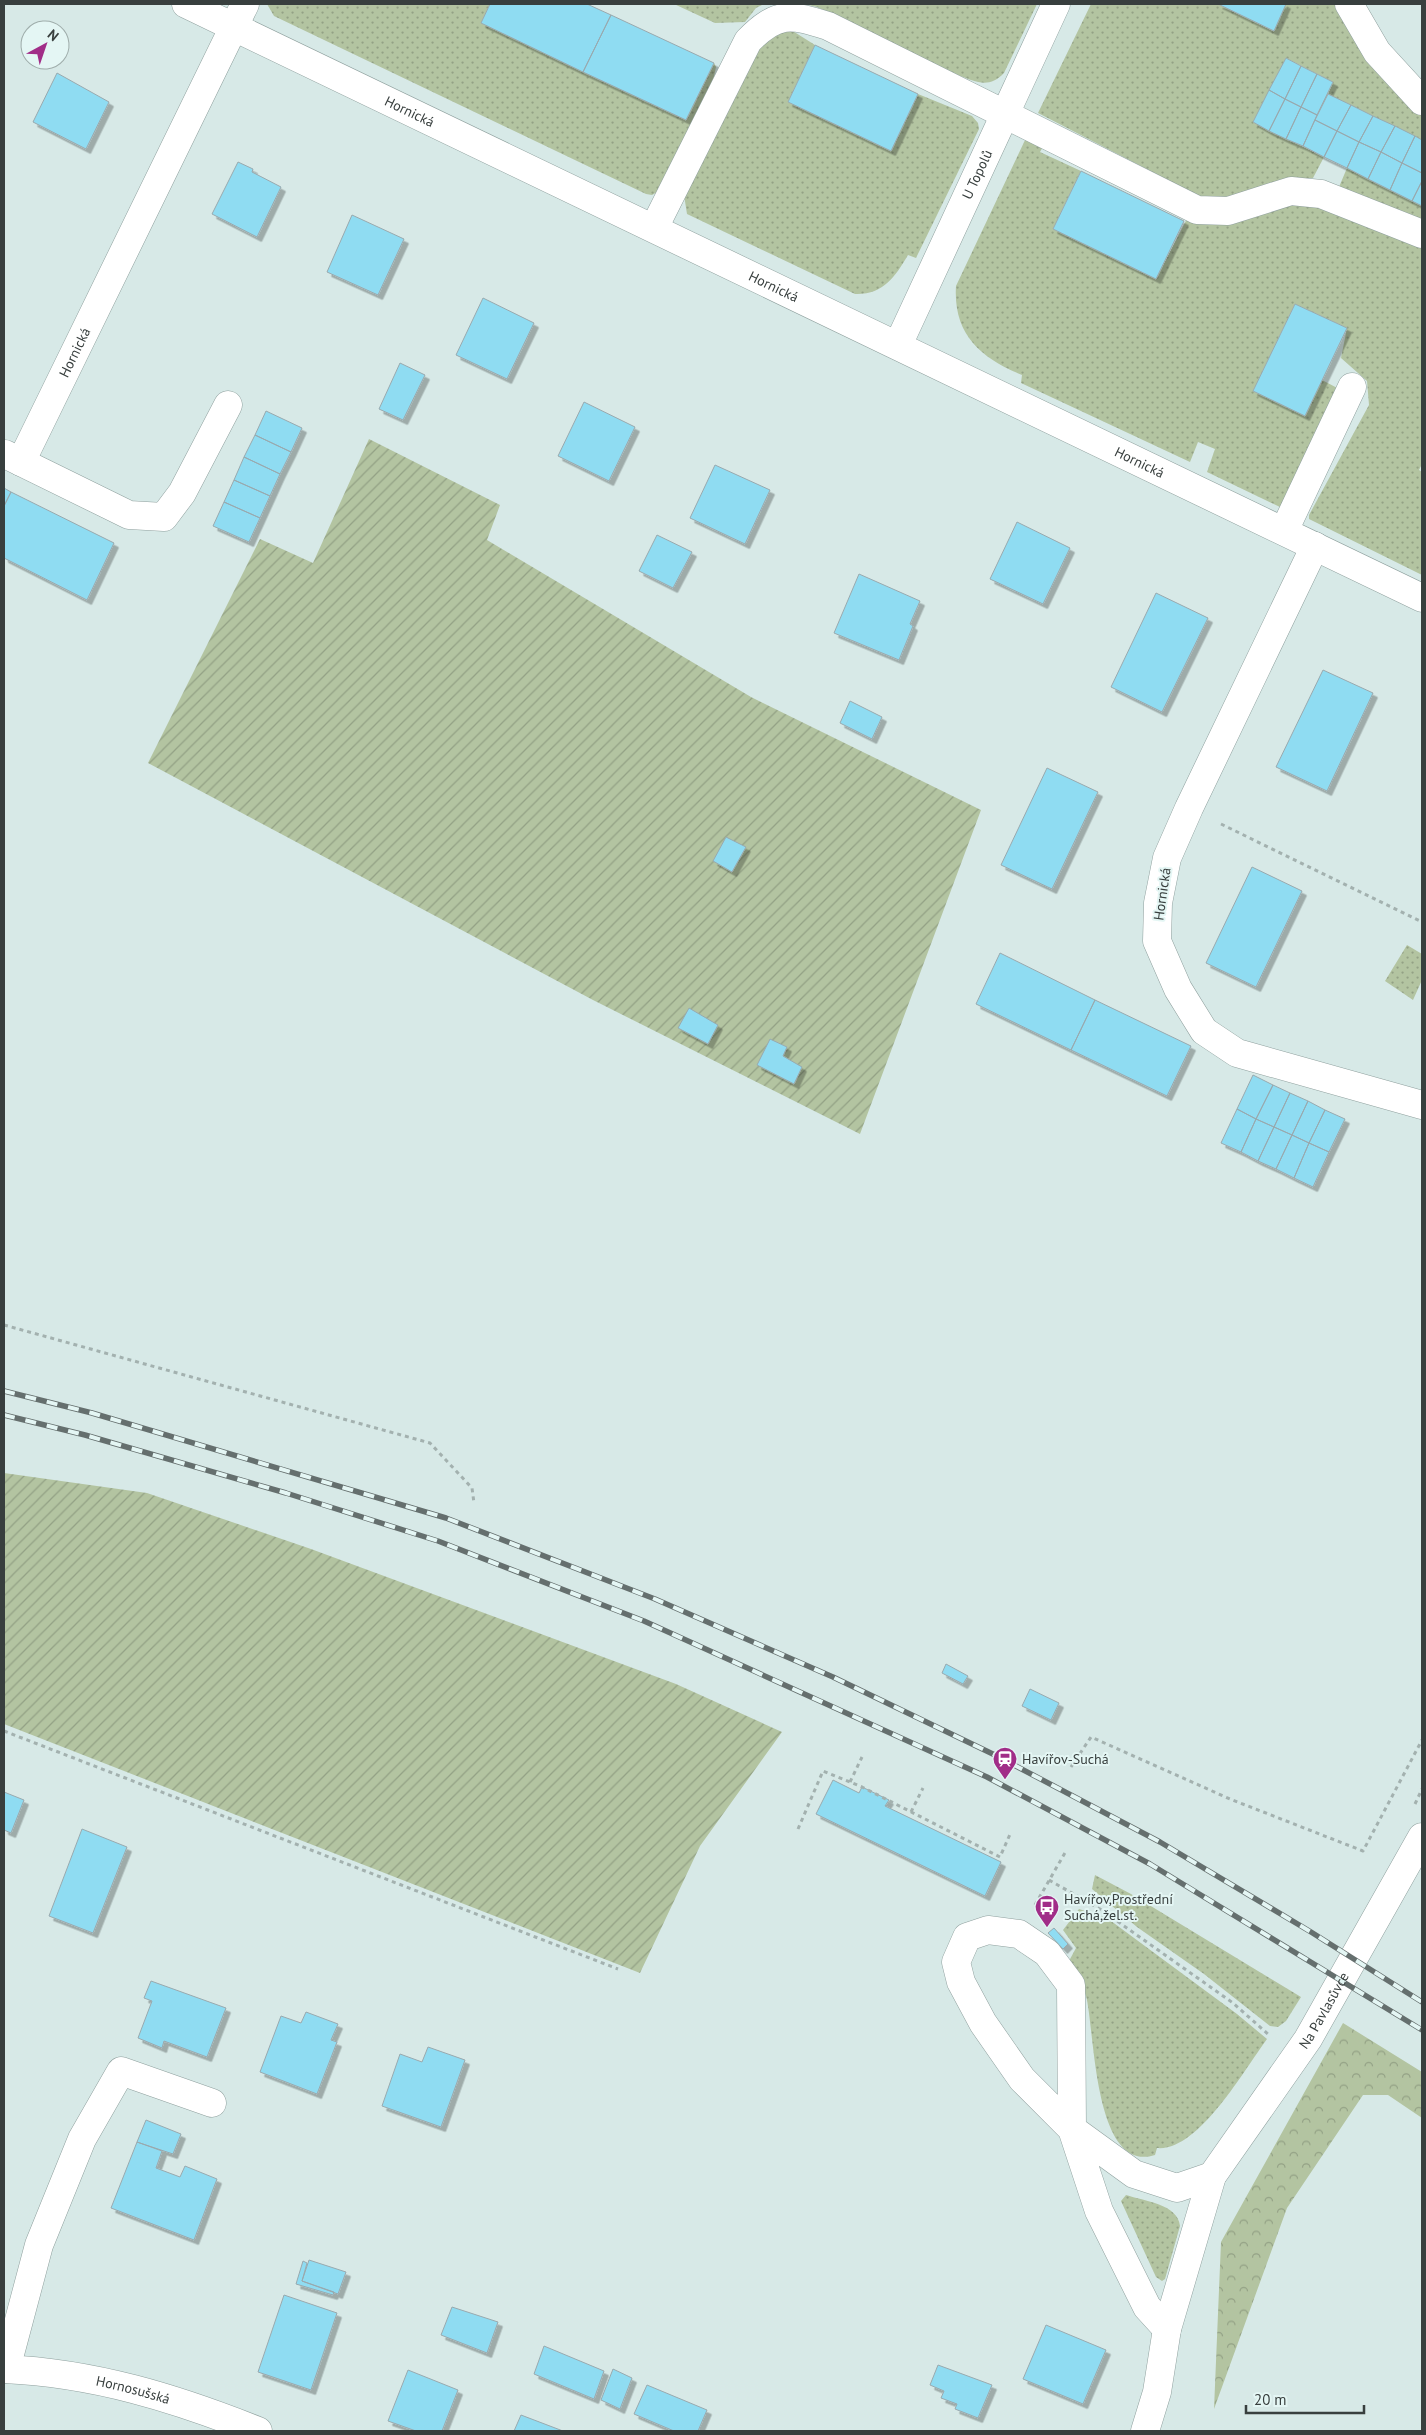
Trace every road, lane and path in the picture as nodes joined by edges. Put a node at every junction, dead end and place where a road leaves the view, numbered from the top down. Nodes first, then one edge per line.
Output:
1 (186, 4) edge
2 (1056, 4) edge
3 (1349, 4) edge
4 (240, 15) edge
5 (1422, 101) edge
6 (1004, 112) junction
7 (654, 228) junction
8 (1422, 234) edge
9 (898, 345) junction
10 (1352, 388) dead end
11 (228, 406) dead end
12 (12, 458) edge
13 (1284, 532) junction
14 (1315, 546) junction
15 (1422, 598) edge
16 (1189, 808) junction
17 (1422, 922) edge
18 (1422, 1105) edge
19 (4, 1325) edge
20 (474, 1503) dead end
21 (4, 1730) edge
22 (1422, 1740) edge
23 (862, 1757) dead end
24 (1071, 1767) dead end
25 (850, 1782) junction
26 (923, 1788) dead end
27 (911, 1812) junction
28 (798, 1829) dead end
29 (1011, 1832) dead end
30 (1422, 1837) edge
31 (1066, 1851) dead end
32 (1049, 1880) junction
33 (1019, 1934) junction
34 (618, 1969) dead end
35 (1263, 2030) dead end
36 (212, 2103) dead end
37 (1072, 2129) junction
38 (1212, 2176) junction
39 (1167, 2329) junction
40 (5, 2369) edge
41 (258, 2431) edge
42 (1145, 2431) edge

1 - 4 street, Hornická
2 - 6 street, U Topolů
3 - 5 street
4 - 7 street, Hornická
4 - 12 street, Hornická
6 - 7 street
6 - 8 street
6 - 9 street, U Topolů
7 - 9 street, Hornická
9 - 13 street, Hornická
10 - 13 street
11 - 12 street
13 - 14 street, Hornická
14 - 15 street, Hornická
14 - 16 street, Hornická
16 - 17 path
16 - 18 street, Hornická
19 - 20 path
21 - 34 path
22 - 24 path
23 - 25 path
25 - 27 path
25 - 28 path
26 - 27 path
27 - 29 path
30 - 38 street, Na Pavlasůvce
31 - 32 path
32 - 33 path
32 - 35 path
33 - 37 street
33 - 37 street
36 - 40 street
37 - 38 street
37 - 39 street
38 - 39 street, Na Pavlasůvce
39 - 42 street
40 - 41 street, Hornosušská

